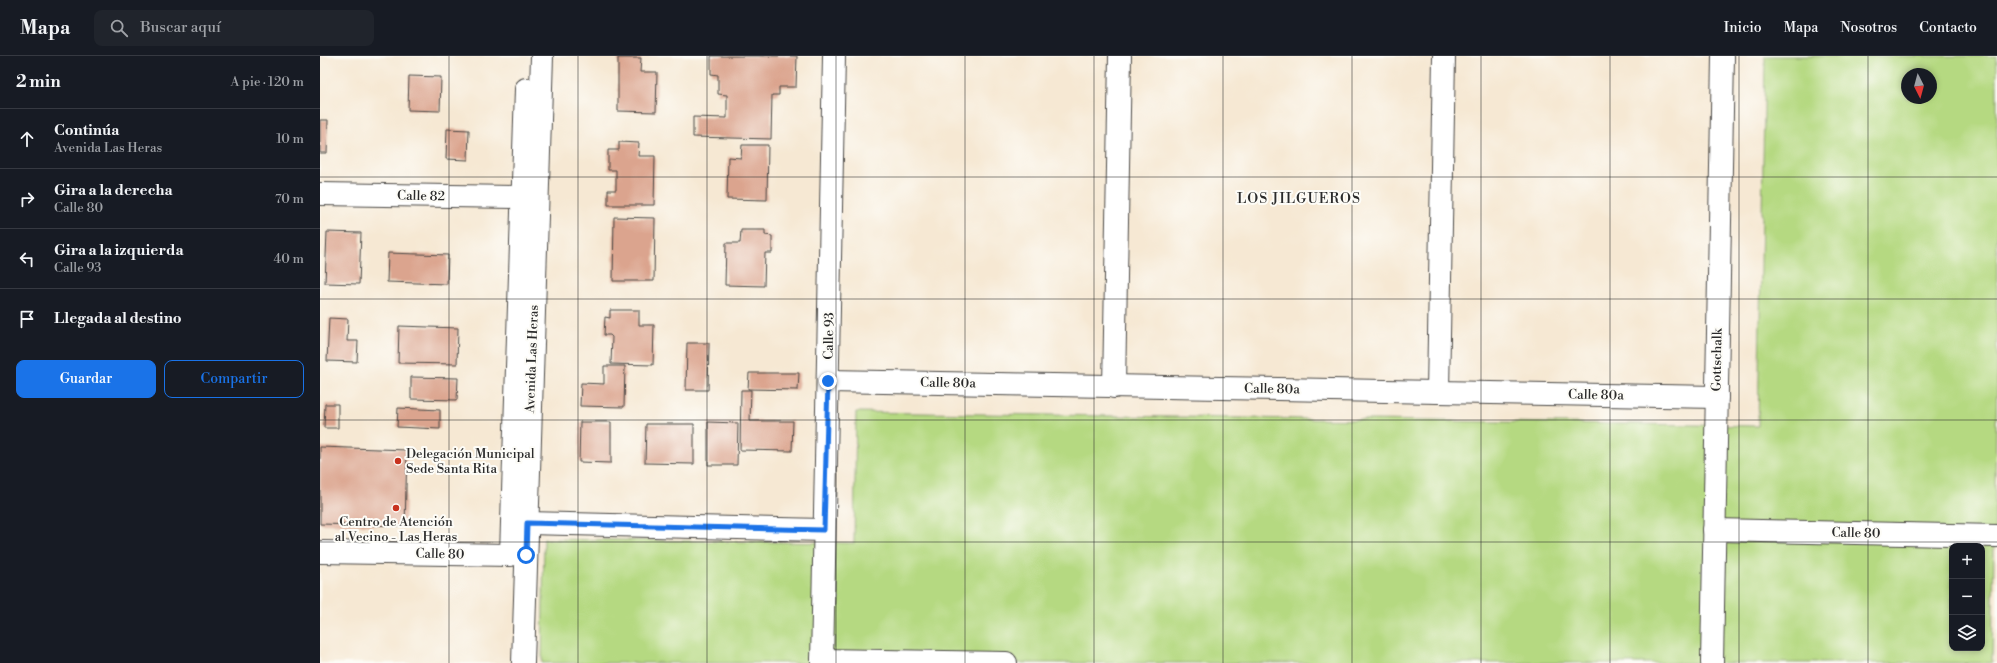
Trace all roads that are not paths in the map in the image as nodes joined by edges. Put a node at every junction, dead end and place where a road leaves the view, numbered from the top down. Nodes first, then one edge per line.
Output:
1 (527, 56) edge
2 (542, 56) edge
3 (834, 56) edge
4 (1120, 56) edge
5 (1444, 56) edge
6 (1723, 56) edge
7 (320, 194) edge
8 (521, 197) junction
9 (828, 381) junction
10 (1114, 386) junction
11 (1438, 392) junction
12 (1717, 397) junction
13 (527, 523) junction
14 (824, 530) junction
15 (1714, 530) junction
16 (1997, 536) edge
17 (320, 552) edge
18 (511, 555) junction
19 (822, 662) edge
20 (509, 663) edge
21 (523, 663) edge
22 (1006, 663) edge
23 (1712, 663) edge

1 - 8 street, Avenida Las Heras
2 - 13 street, Avenida Las Heras
3 - 9 street, Calle 93
4 - 10 street
5 - 11 street
6 - 12 street, Gottschalk
7 - 8 street, Calle 82
8 - 18 street, Avenida Las Heras
9 - 10 street, Calle 80a
9 - 14 street, Calle 93
10 - 11 street, Calle 80a
11 - 12 street, Calle 80a
12 - 15 street, Gottschalk
13 - 14 street
13 - 21 street, Avenida Las Heras
14 - 19 street, Calle 93
15 - 16 street, Calle 80
15 - 23 street, Gottschalk
17 - 18 street, Calle 80
18 - 20 street, Avenida Las Heras
19 - 22 street

